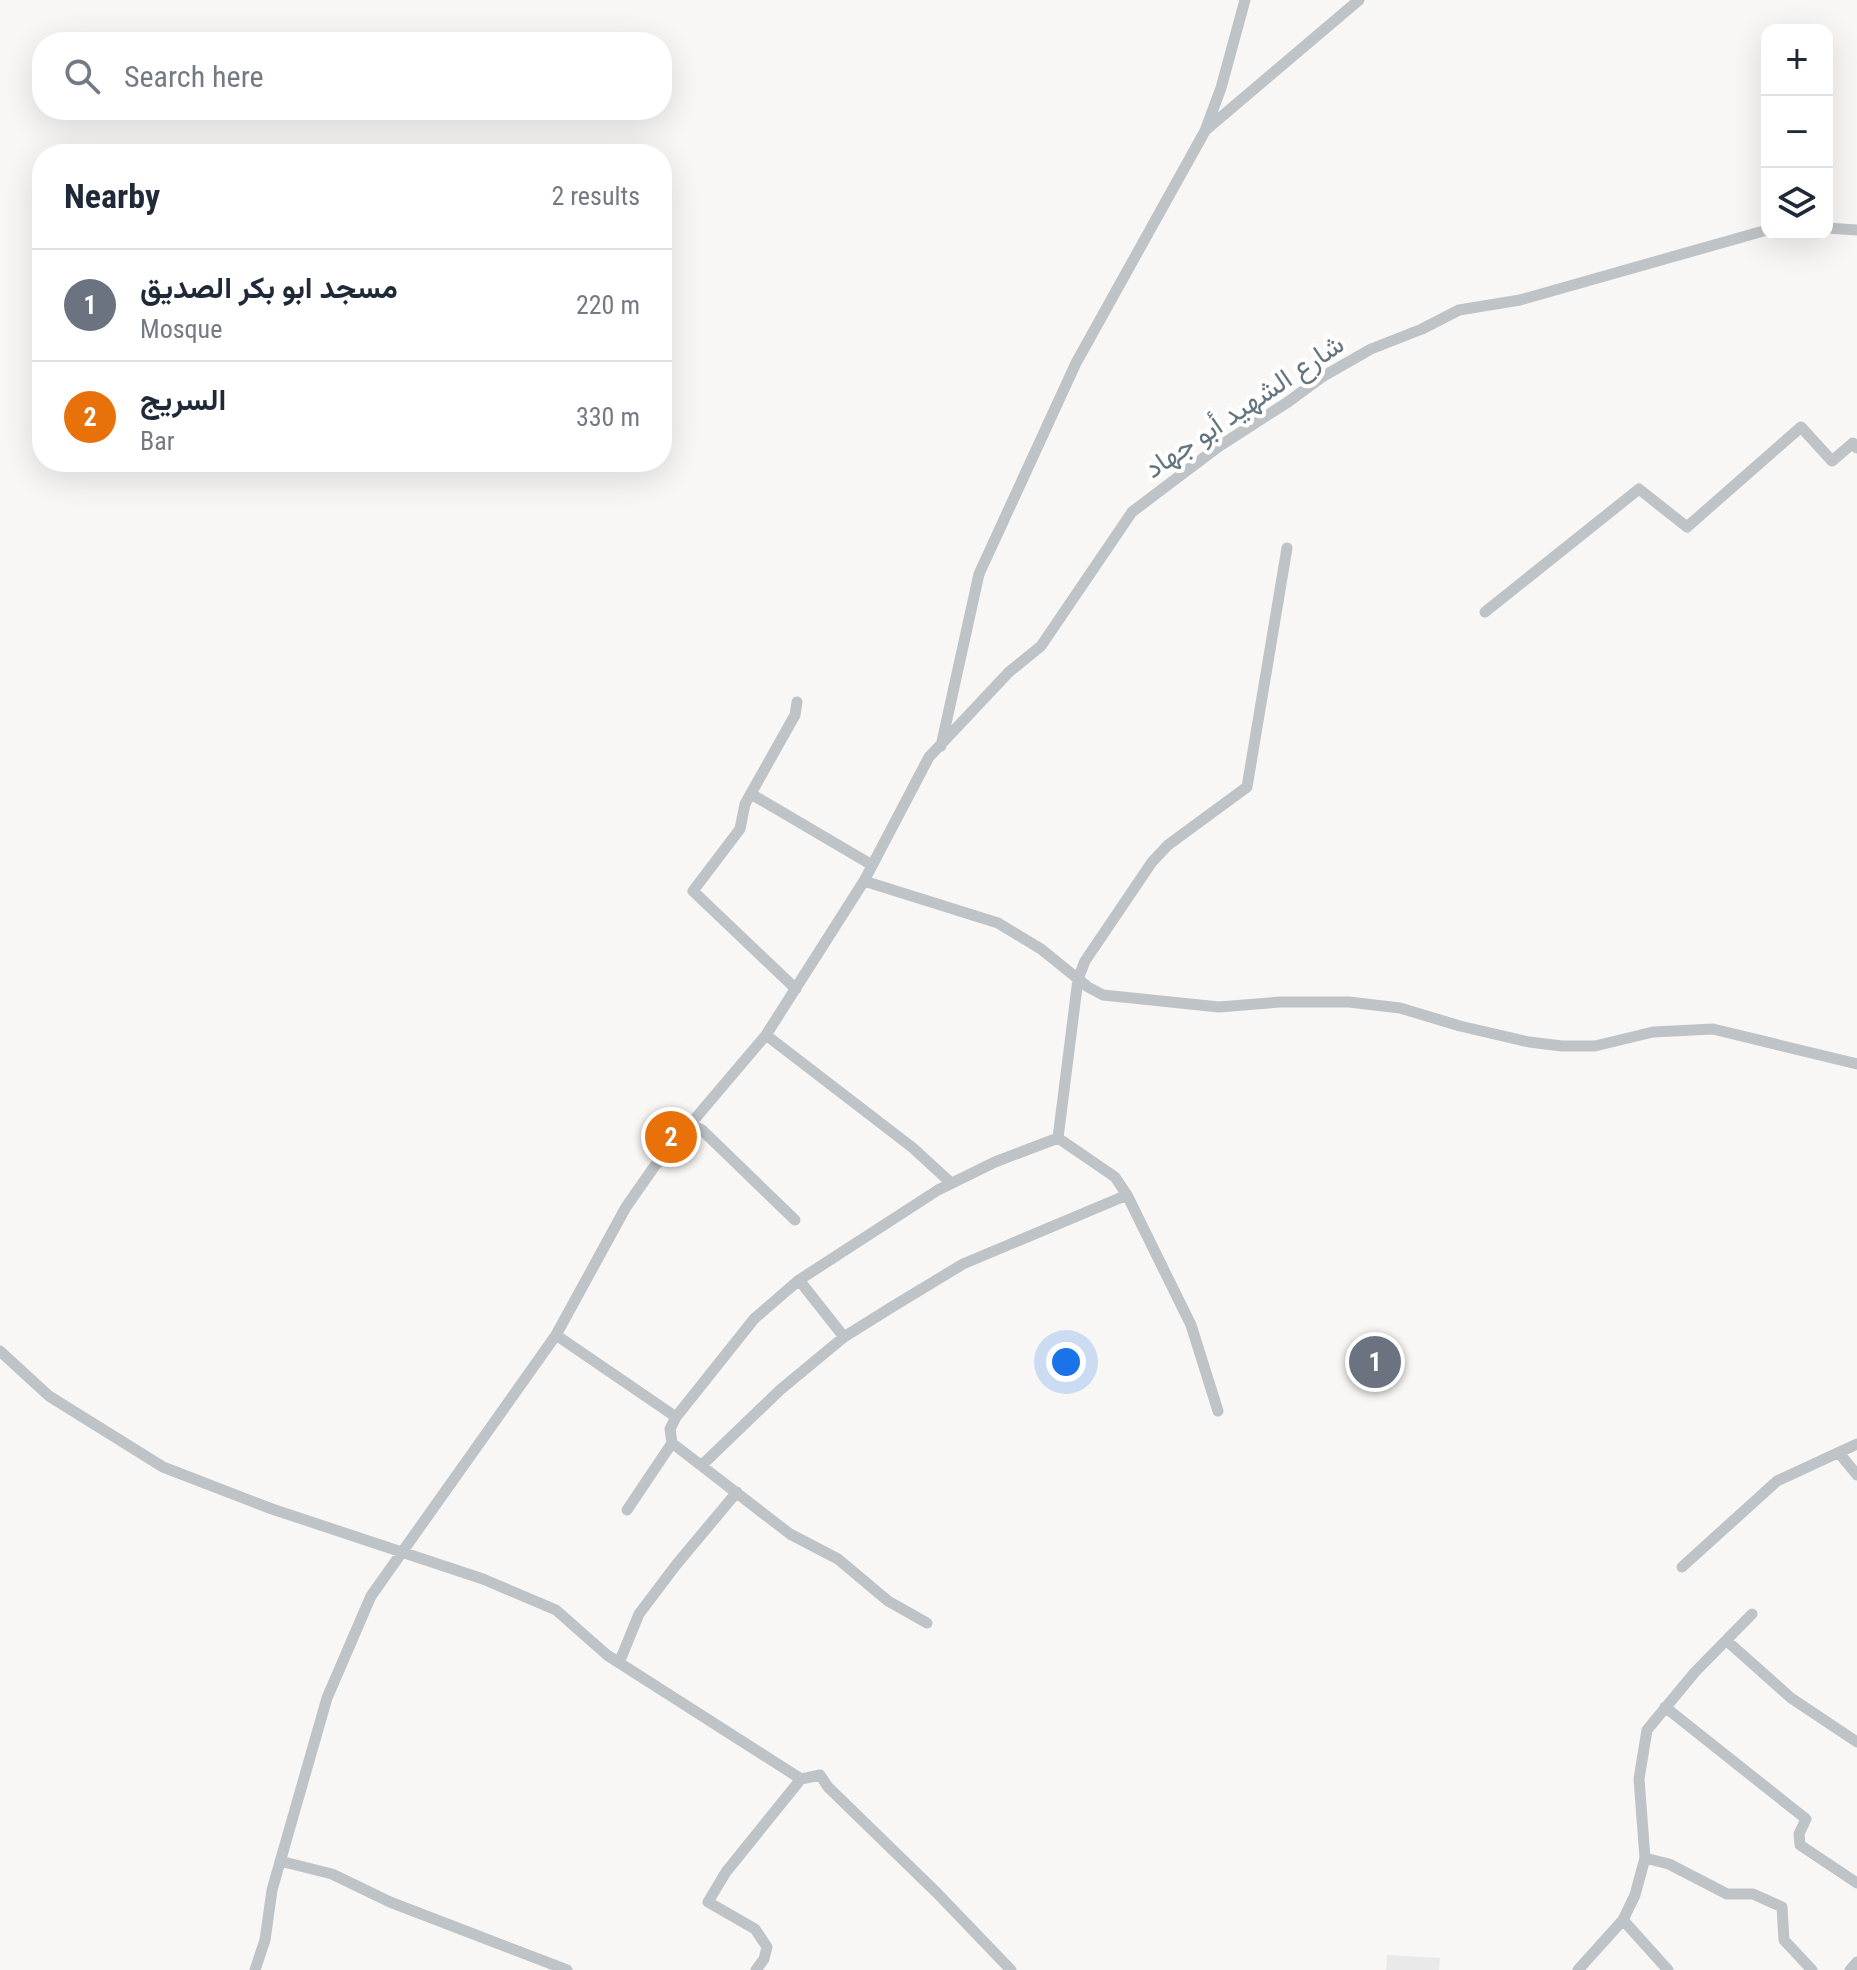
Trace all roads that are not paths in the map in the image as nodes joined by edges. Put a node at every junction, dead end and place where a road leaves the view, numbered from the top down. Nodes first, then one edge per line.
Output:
1 (1245, 0) edge
2 (1359, 0) edge
3 (1205, 131) junction
4 (1833, 228) edge
5 (1857, 230) edge
6 (1761, 232) edge
7 (1857, 448) edge
8 (1287, 548) dead end
9 (1485, 612) dead end
10 (797, 702) dead end
11 (941, 747) junction
12 (751, 794) junction
13 (872, 865) junction
14 (864, 881) junction
15 (1078, 979) junction
16 (796, 989) junction
17 (766, 1035) junction
18 (1857, 1064) edge
19 (690, 1124) junction
20 (1058, 1138) junction
21 (951, 1183) junction
22 (1127, 1195) junction
23 (795, 1220) dead end
24 (799, 1280) junction
25 (556, 1335) junction
26 (844, 1337) junction
27 (0, 1351) edge
28 (1218, 1411) dead end
29 (676, 1417) junction
30 (672, 1443) junction
31 (1857, 1444) edge
32 (1839, 1453) junction
33 (702, 1465) junction
34 (1857, 1475) edge
35 (737, 1492) junction
36 (627, 1510) dead end
37 (400, 1551) junction
38 (1682, 1567) dead end
39 (1752, 1614) dead end
40 (927, 1623) dead end
41 (1727, 1641) junction
42 (619, 1663) junction
43 (1665, 1707) junction
44 (1857, 1742) edge
45 (801, 1779) junction
46 (1645, 1858) junction
47 (280, 1861) junction
48 (1857, 1883) edge
49 (1623, 1920) junction
50 (1857, 1962) edge
51 (255, 1970) edge
52 (567, 1970) edge
53 (756, 1970) edge
54 (1011, 1970) edge
55 (1578, 1970) edge
56 (1668, 1970) edge
57 (1812, 1970) edge
58 (1850, 1970) edge

1 - 3 street
2 - 3 street
3 - 11 street
4 - 5 street
6 - 11 street, شارع الشهيد أبو جهاد
7 - 9 street
8 - 15 street
10 - 12 street
11 - 13 street, شارع الشهيد أبو جهاد
12 - 13 street
12 - 16 street
13 - 14 street, شارع الشهيد أبو جهاد
14 - 15 street
14 - 16 street, شارع الشهيد أبو جهاد
15 - 18 street
15 - 20 street
16 - 17 street, شارع الشهيد أبو جهاد
17 - 19 street, شارع الشهيد أبو جهاد
17 - 21 street
19 - 23 street
19 - 25 street, شارع الشهيد أبو جهاد
20 - 21 street
20 - 22 street
21 - 24 street
22 - 26 street
22 - 28 street
24 - 26 street
24 - 29 street
25 - 29 street
25 - 37 street, شارع الشهيد أبو جهاد
26 - 33 street
27 - 37 street
29 - 30 street
30 - 33 street
30 - 36 street
31 - 32 street
32 - 34 street
32 - 38 street
33 - 35 street
35 - 40 street
35 - 42 street
37 - 42 street
37 - 47 street, شارع الشهيد أبو جهاد
39 - 41 street
41 - 43 street
41 - 44 street
42 - 45 street
43 - 46 street
43 - 48 street
45 - 53 street
45 - 54 street
46 - 49 street
46 - 57 street
47 - 51 street, شارع الشهيد أبو جهاد
47 - 52 street
49 - 55 street
49 - 56 street
50 - 58 street

